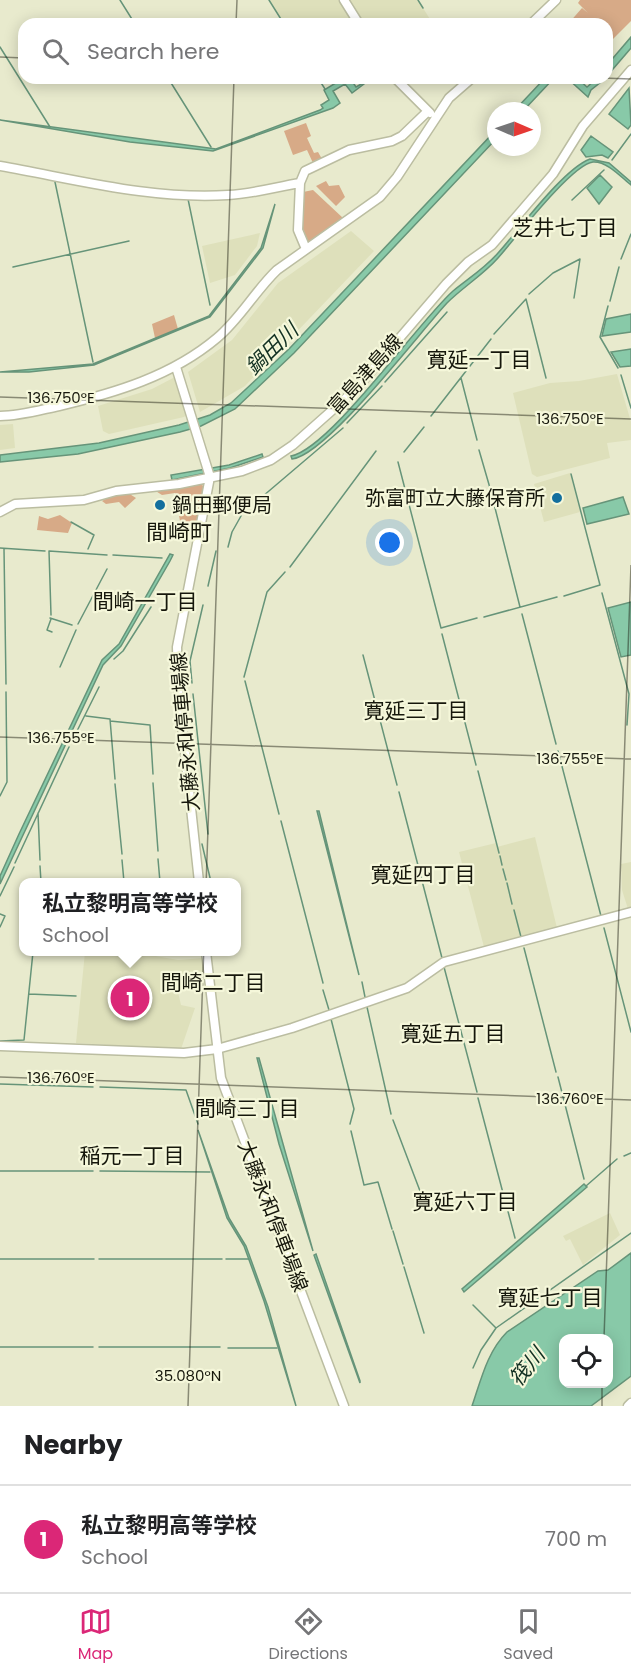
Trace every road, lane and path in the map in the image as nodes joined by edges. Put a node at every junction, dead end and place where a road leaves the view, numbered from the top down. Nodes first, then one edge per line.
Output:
1 (344, 0) edge
2 (556, 0) edge
3 (355, 18) edge
4 (537, 18) edge
5 (631, 70) edge
6 (401, 84) edge
7 (465, 84) edge
8 (427, 112) junction
9 (438, 115) junction
10 (0, 166) edge
11 (300, 183) junction
12 (306, 249) junction
13 (176, 367) junction
14 (0, 416) edge
15 (209, 473) junction
16 (0, 512) edge
17 (199, 878) edge
18 (631, 912) edge
19 (207, 956) edge
20 (0, 1046) edge
21 (216, 1049) junction
22 (344, 1406) edge

1 - 3 street
2 - 4 street
5 - 15 street, 富島津島線
6 - 8 street
7 - 9 street
8 - 9 street
8 - 11 street
9 - 12 street
10 - 11 street
11 - 12 street
12 - 13 street
13 - 14 street
13 - 15 street
15 - 16 street, 富島津島線
15 - 17 street, 大藤永和停車場線
18 - 21 street
19 - 21 street, 大藤永和停車場線
20 - 21 street
21 - 22 street, 大藤永和停車場線

